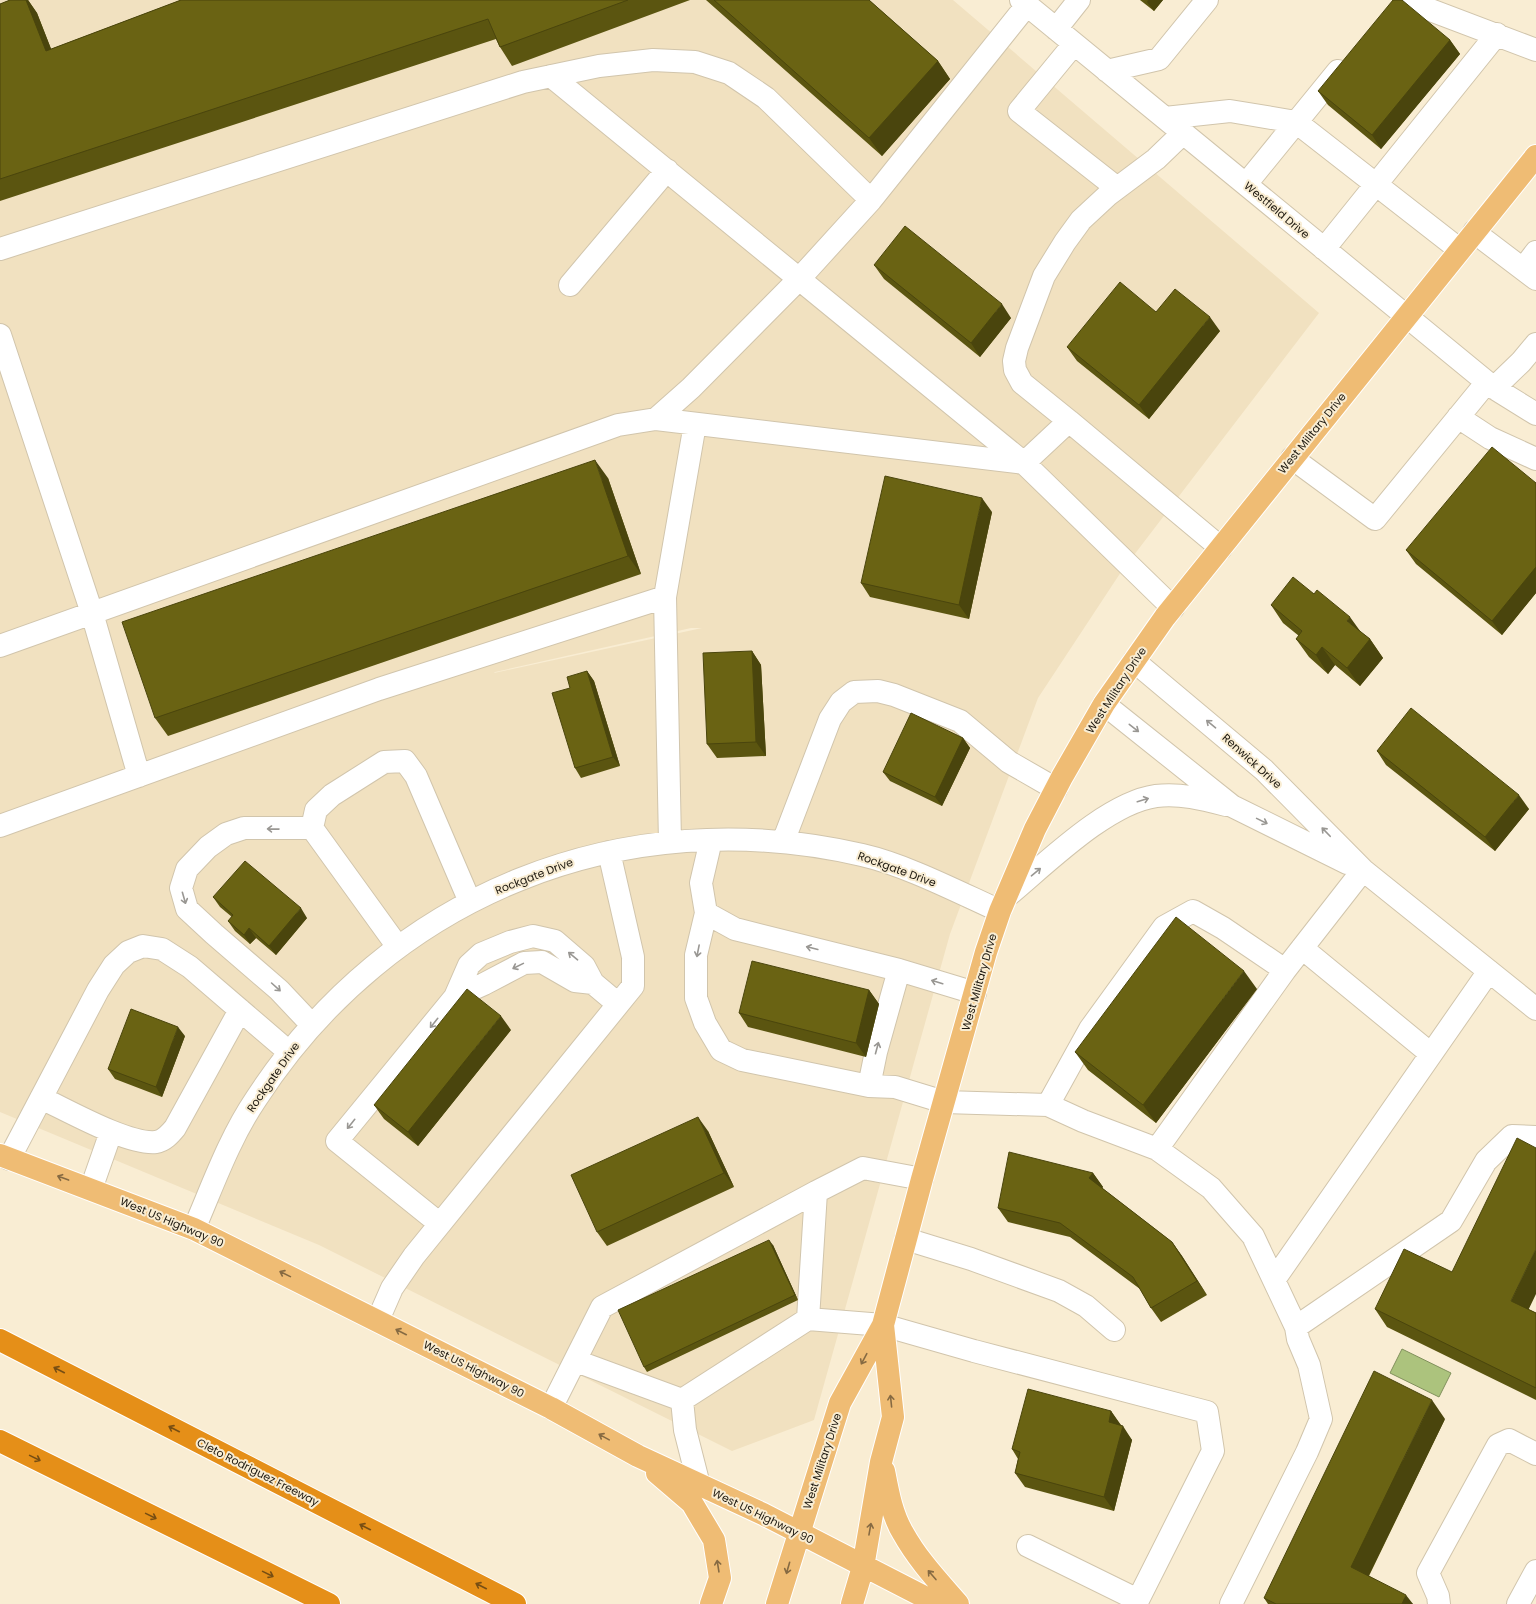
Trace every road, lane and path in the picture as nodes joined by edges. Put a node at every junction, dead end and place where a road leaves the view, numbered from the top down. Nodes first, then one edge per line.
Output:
1 (1079, 0) edge
2 (1207, 0) edge
3 (1404, 0) edge
4 (1024, 2) edge
5 (1056, 29) junction
6 (1497, 34) junction
7 (1074, 44) junction
8 (1536, 50) edge
9 (1351, 55) edge
10 (1108, 71) junction
11 (551, 76) junction
12 (1165, 118) junction
13 (1296, 122) junction
14 (1183, 133) junction
15 (1536, 156) edge
16 (667, 170) junction
17 (1246, 184) junction
18 (1377, 185) junction
19 (1117, 188) junction
20 (871, 200) junction
21 (1474, 232) junction
22 (0, 249) edge
23 (1324, 249) junction
24 (1460, 250) junction
25 (1532, 266) edge
26 (800, 278) junction
27 (570, 285) dead end
28 (1406, 316) junction
29 (0, 335) edge
30 (1536, 344) edge
31 (1491, 385) junction
32 (1536, 414) edge
33 (1458, 417) junction
34 (656, 419) junction
35 (1069, 421) junction
36 (695, 424) junction
37 (1292, 458) junction
38 (1536, 458) edge
39 (1024, 463) junction
40 (1221, 548) junction
41 (665, 598) junction
42 (1173, 608) junction
43 (92, 613) junction
44 (0, 646) edge
45 (1134, 661) junction
46 (1104, 704) junction
47 (140, 776) junction
48 (1056, 789) junction
49 (1232, 806) junction
50 (0, 826) edge
51 (312, 828) junction
52 (711, 840) junction
53 (670, 842) junction
54 (783, 842) junction
55 (609, 852) junction
56 (1363, 870) junction
57 (470, 902) junction
58 (1003, 904) junction
59 (706, 913) junction
60 (398, 947) junction
61 (1302, 948) junction
62 (899, 970) junction
63 (1285, 970) junction
64 (1489, 971) junction
65 (975, 993) junction
66 (618, 1004) junction
67 (1536, 1009) edge
68 (240, 1010) junction
69 (312, 1025) junction
70 (289, 1052) junction
71 (1431, 1054) junction
72 (869, 1086) junction
73 (41, 1098) junction
74 (944, 1102) junction
75 (1048, 1106) junction
76 (112, 1132) junction
77 (1536, 1137) edge
78 (1157, 1149) junction
79 (4, 1157) edge
80 (922, 1179) junction
81 (91, 1189) junction
82 (816, 1192) junction
83 (440, 1224) junction
84 (194, 1229) junction
85 (906, 1239) junction
86 (1274, 1280) junction
87 (808, 1318) junction
88 (378, 1320) junction
89 (883, 1324) junction
90 (1296, 1327) junction
91 (1114, 1330) dead end
92 (0, 1340) edge
93 (576, 1361) junction
94 (682, 1400) junction
95 (551, 1408) junction
96 (0, 1441) edge
97 (1536, 1454) edge
98 (638, 1456) junction
99 (882, 1462) junction
100 (699, 1485) junction
101 (798, 1532) junction
102 (1028, 1546) dead end
103 (863, 1567) junction
104 (1536, 1571) edge
105 (1137, 1602) edge
106 (329, 1604) edge
107 (515, 1604) edge
108 (712, 1604) edge
109 (777, 1604) edge
110 (852, 1604) edge
111 (938, 1604) edge
112 (958, 1604) edge
113 (1230, 1604) edge
114 (1440, 1604) edge
115 (1518, 1604) edge

1 - 5 street
2 - 10 street
3 - 6 street
4 - 5 street, Westfield Drive
4 - 20 street
5 - 7 street, Westfield Drive
6 - 8 street
6 - 18 street
7 - 10 street, Westfield Drive
7 - 19 street
9 - 13 street
10 - 12 street, Westfield Drive
11 - 16 street
11 - 20 street
11 - 22 street
12 - 13 street
12 - 14 street, Westfield Drive
13 - 17 street
13 - 18 street
14 - 17 street, Westfield Drive
14 - 19 street
15 - 21 main road, West Military Drive
16 - 26 street
16 - 27 street
17 - 23 street, Westfield Drive
18 - 23 street
18 - 24 street
19 - 35 street
20 - 26 street
21 - 24 main road, West Military Drive
21 - 25 street
23 - 28 street, Westfield Drive
24 - 28 main road, West Military Drive
26 - 34 street
26 - 39 street
28 - 31 street, Westfield Drive
28 - 37 main road, West Military Drive
29 - 43 street
30 - 31 street
31 - 32 street, Westfield Drive
31 - 33 street
33 - 37 street
33 - 38 street
34 - 36 street
34 - 43 street
35 - 39 street
35 - 40 street
36 - 39 street
36 - 41 street
37 - 40 main road, West Military Drive
39 - 42 street
40 - 42 main road, West Military Drive
41 - 47 street
41 - 53 street
42 - 45 main road, West Military Drive
43 - 44 street
43 - 47 street
45 - 46 main road, West Military Drive
56 -> 45 street, Renwick Drive
46 - 48 main road, West Military Drive
46 -> 49 street, Renwick Drive
47 - 50 street
48 - 54 street
48 - 58 main road, West Military Drive
49 -> 56 street, Renwick Drive
58 -> 49 street, Renwick Drive
51 - 57 street
51 - 60 street
51 -> 69 street
52 - 53 street, Rockgate Drive
52 - 54 street, Rockgate Drive
52 - 59 street
53 - 55 street, Rockgate Drive
54 - 58 street, Rockgate Drive
55 - 57 street, Rockgate Drive
55 - 66 street
56 - 61 street
56 - 64 street, Renwick Drive
57 - 60 street, Rockgate Drive
58 - 65 main road, West Military Drive
62 -> 59 street
59 -> 72 street
60 - 69 street, Rockgate Drive
61 - 63 street
61 - 71 street
65 -> 62 street
72 -> 62 street
63 - 75 street
63 - 78 street
64 - 67 street, Renwick Drive
64 - 71 street
65 - 74 main road, West Military Drive
66 - 83 street
66 -> 83 street
68 - 70 street
68 - 73 street
68 - 76 street
69 - 70 street, Rockgate Drive
70 - 84 street, Rockgate Drive
71 - 86 street
72 - 74 street
73 - 76 street
73 - 79 street
74 - 75 street
74 - 80 main road, West Military Drive
75 - 78 street
76 - 81 street
77 - 90 street
78 - 86 street
81 -> 79 main road, West US Highway 90
80 - 82 street
80 - 85 main road, West Military Drive
81 - 84 main road, West US Highway 90
82 - 87 street
82 - 93 street
83 - 88 street
88 -> 84 main road, West US Highway 90
85 - 89 main road, West Military Drive
85 - 91 street
86 - 90 street
87 - 89 street
87 - 94 street
95 -> 88 main road, West US Highway 90
99 -> 89 main road, West Military Drive
89 -> 101 main road, West Military Drive
89 - 105 street
90 - 113 street
107 -> 92 highway, Cleto Rodriguez Freeway
93 - 94 street
93 - 95 street
94 - 100 street
98 -> 95 main road, West US Highway 90
96 -> 106 highway
97 - 114 street
98 - 100 main road, West US Highway 90
108 -> 98 main road
103 -> 99 main road, West Military Drive
112 -> 99 main road
100 - 101 main road, West US Highway 90
101 - 103 main road, West US Highway 90
101 -> 109 main road, West Military Drive
102 - 105 street
103 - 110 main road, West Military Drive
103 - 111 main road, West US Highway 90
104 - 115 street

